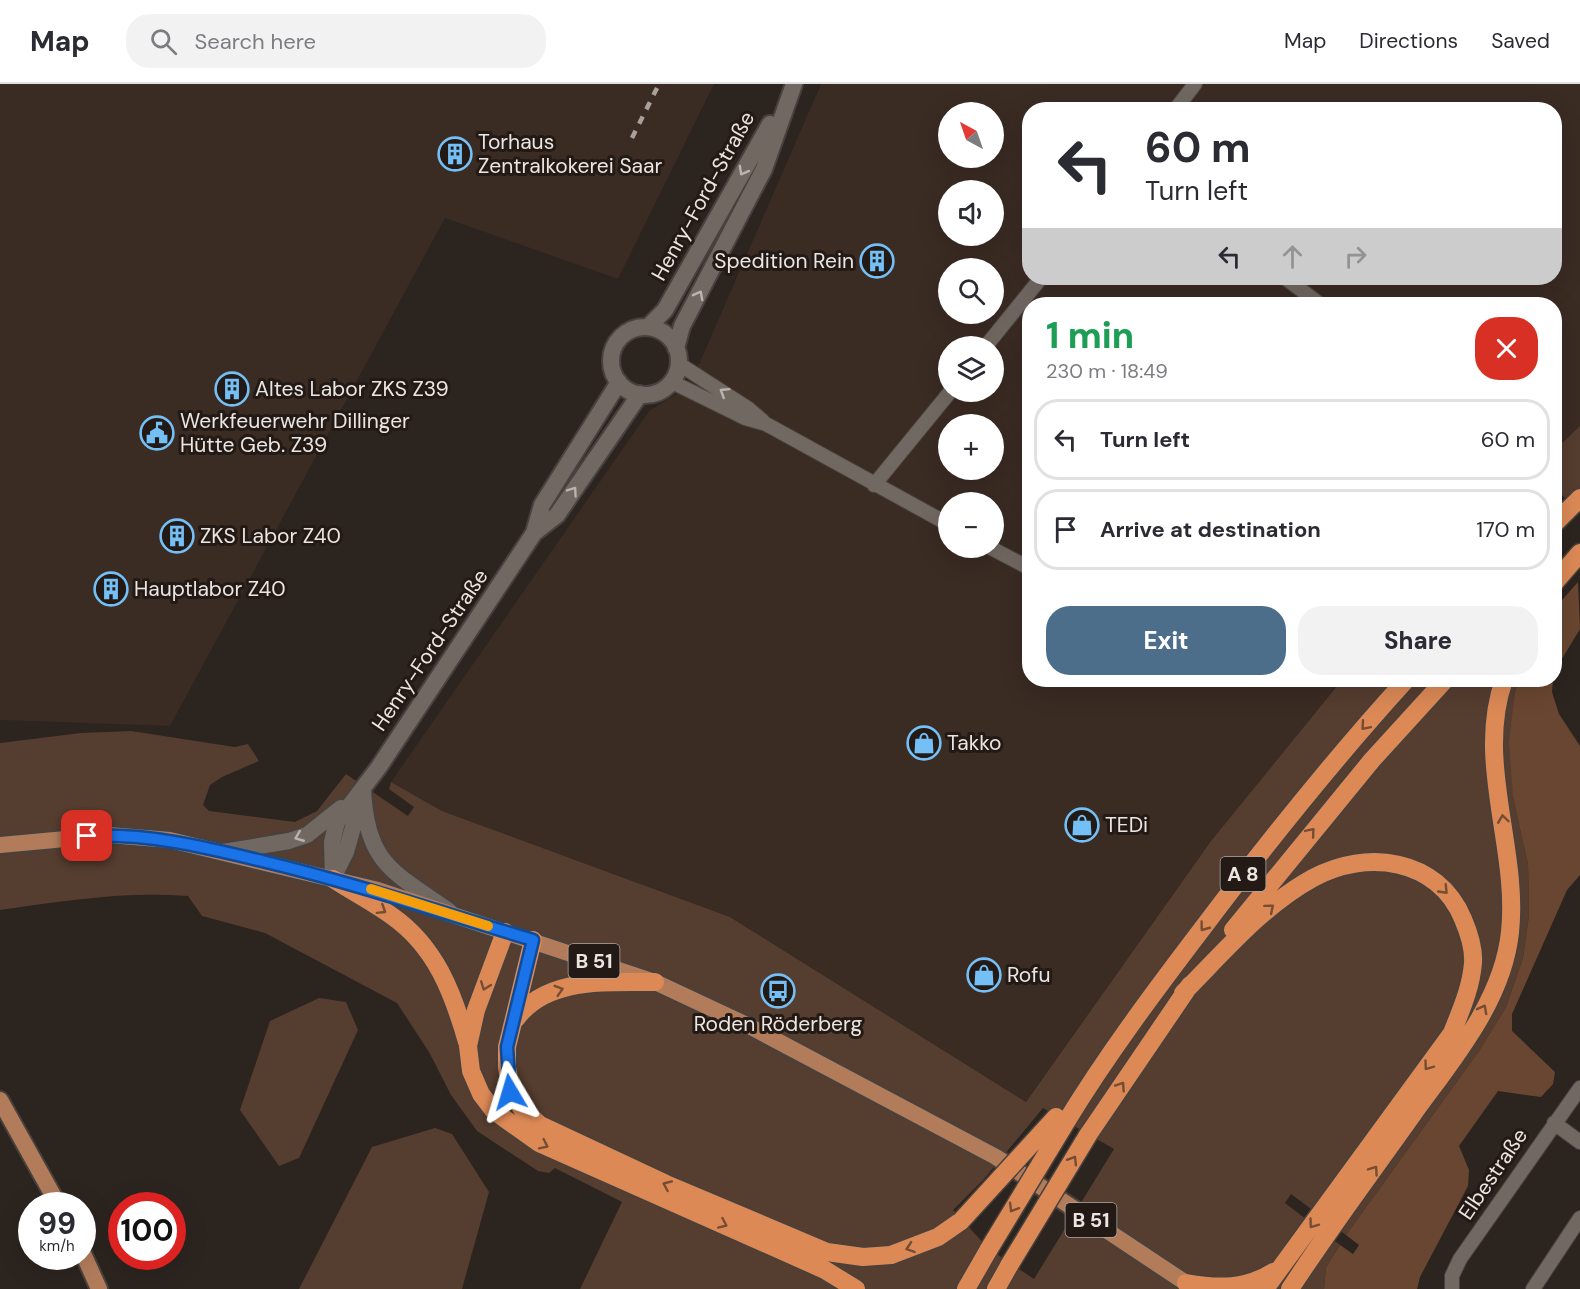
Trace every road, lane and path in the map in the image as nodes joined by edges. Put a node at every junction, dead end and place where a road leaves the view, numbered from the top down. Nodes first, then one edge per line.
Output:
1 (794, 84) edge
2 (1195, 84) edge
3 (1181, 102) edge
4 (1035, 285) edge
5 (1295, 285) edge
6 (1026, 297) edge
7 (1311, 297) edge
8 (1022, 301) edge
9 (648, 327) junction
10 (994, 336) edge
11 (677, 356) junction
12 (618, 382) junction
13 (672, 382) junction
14 (640, 394) junction
15 (942, 402) edge
16 (766, 424) junction
17 (874, 485) junction
18 (1576, 502) edge
19 (1562, 516) edge
20 (938, 519) edge
21 (534, 534) junction
22 (1580, 540) edge
23 (1580, 553) edge
24 (1004, 555) edge
25 (1562, 558) edge
26 (1022, 564) edge
27 (1562, 574) edge
28 (1400, 687) edge
29 (1439, 687) edge
30 (1503, 687) edge
31 (363, 790) junction
32 (0, 845) edge
33 (223, 852) junction
34 (333, 879) junction
35 (451, 913) junction
36 (506, 932) junction
37 (533, 940) junction
38 (656, 982) junction
39 (1183, 993) junction
40 (513, 1023) junction
41 (468, 1046) junction
42 (1580, 1088) edge
43 (0, 1100) edge
44 (0, 1120) edge
45 (1061, 1120) junction
46 (1554, 1123) junction
47 (1580, 1142) edge
48 (51, 1189) junction
49 (52, 1192) edge
50 (1580, 1218) edge
51 (1296, 1264) junction
52 (90, 1270) edge
53 (1190, 1286) edge
54 (99, 1289) edge
55 (856, 1289) edge
56 (966, 1289) edge
57 (996, 1289) edge
58 (1265, 1289) edge
59 (1290, 1289) edge
60 (1307, 1289) edge
61 (1452, 1289) edge
62 (1533, 1289) edge

1 -> 9 street, Henry-Ford-Straße
11 -> 1 street, Henry-Ford-Straße
2 - 3 street
4 - 6 street
5 - 7 street
8 - 10 street
9 - 11 street
9 - 12 street
11 - 13 street
16 -> 11 street
12 - 14 street
12 - 21 street, Henry-Ford-Straße
13 - 14 street
13 - 16 street
21 -> 14 street, Henry-Ford-Straße
15 - 17 street
16 - 17 street
17 - 20 street
18 - 19 highway
21 - 31 street, Henry-Ford-Straße
22 - 25 highway
23 - 27 highway
24 - 26 street
28 -> 45 highway, A 8
39 -> 29 highway, A 8
51 -> 30 highway
31 -> 33 street
31 - 34 street, Henry-Ford-Straße
31 - 35 street
32 - 33 main road, B 51
33 - 34 main road, B 51
34 - 35 main road, B 51
34 -> 41 highway
35 - 36 main road, B 51
36 - 37 main road, B 51
36 -> 41 highway
37 - 38 main road, B 51
37 - 40 highway
40 -> 38 highway
38 - 53 main road, B 51
39 -> 51 highway
57 -> 39 highway, A 8, bridge
45 -> 40 highway, bridge
41 -> 55 highway
42 - 46 street, Elbestraße
43 - 48 main road
44 - 48 main road
45 -> 56 highway, A 8, bridge
46 - 47 street
46 - 61 street, Elbestraße
48 - 49 main road
50 - 62 street
51 - 53 highway
51 - 58 highway
51 - 59 highway
51 - 60 highway
52 - 54 main road

